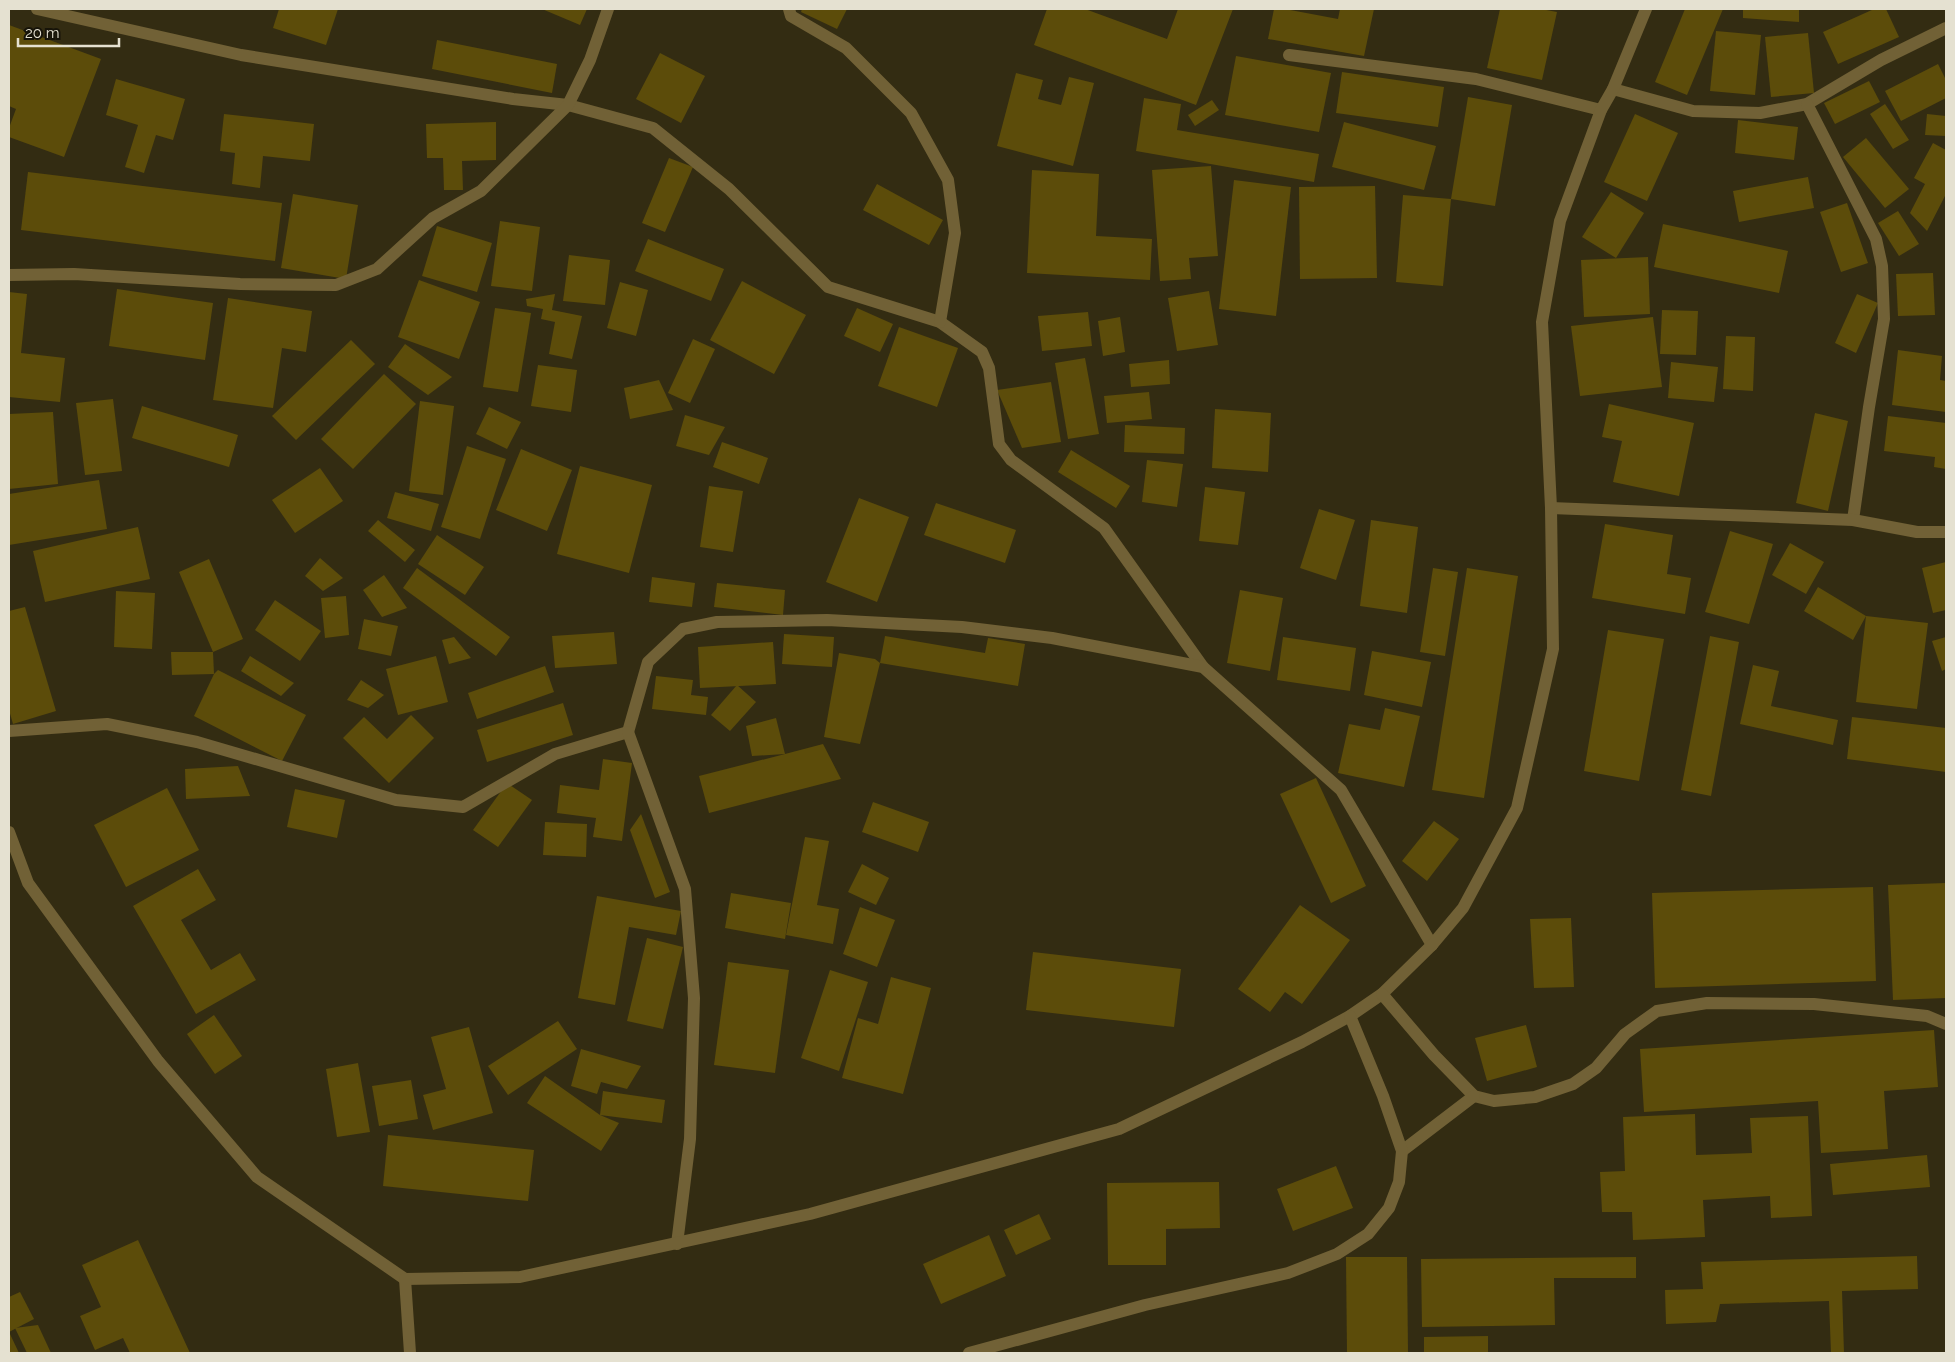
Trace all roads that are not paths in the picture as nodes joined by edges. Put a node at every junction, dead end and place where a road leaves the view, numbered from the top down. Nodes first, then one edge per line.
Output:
1 (37, 9) edge
2 (608, 9) edge
3 (789, 9) edge
4 (1646, 9) edge
5 (1946, 28) edge
6 (1289, 55) dead end
7 (1613, 89) junction
8 (1807, 104) junction
9 (568, 105) junction
10 (1601, 110) junction
11 (9, 276) edge
12 (940, 322) junction
13 (1551, 508) junction
14 (1853, 520) junction
15 (1946, 532) edge
16 (1203, 667) junction
17 (9, 730) edge
18 (628, 732) junction
19 (9, 832) edge
20 (1432, 945) junction
21 (1382, 994) junction
22 (1350, 1016) junction
23 (1946, 1024) edge
24 (1474, 1096) junction
25 (1402, 1151) junction
26 (677, 1244) junction
27 (405, 1279) junction
28 (410, 1353) edge
29 (969, 1353) edge

1 - 9 street
2 - 9 street
3 - 12 street
4 - 7 street
5 - 8 street
6 - 10 street
7 - 8 street
7 - 10 street
8 - 14 street
9 - 11 street
9 - 12 street
10 - 13 street
12 - 16 street
13 - 14 street
13 - 20 street
14 - 15 street
16 - 18 street
16 - 20 street
17 - 18 street
18 - 26 street
19 - 27 street
20 - 21 street
21 - 22 street
21 - 24 street
22 - 25 street
22 - 26 street
23 - 24 street
24 - 25 street
25 - 29 street
26 - 27 street
27 - 28 street

